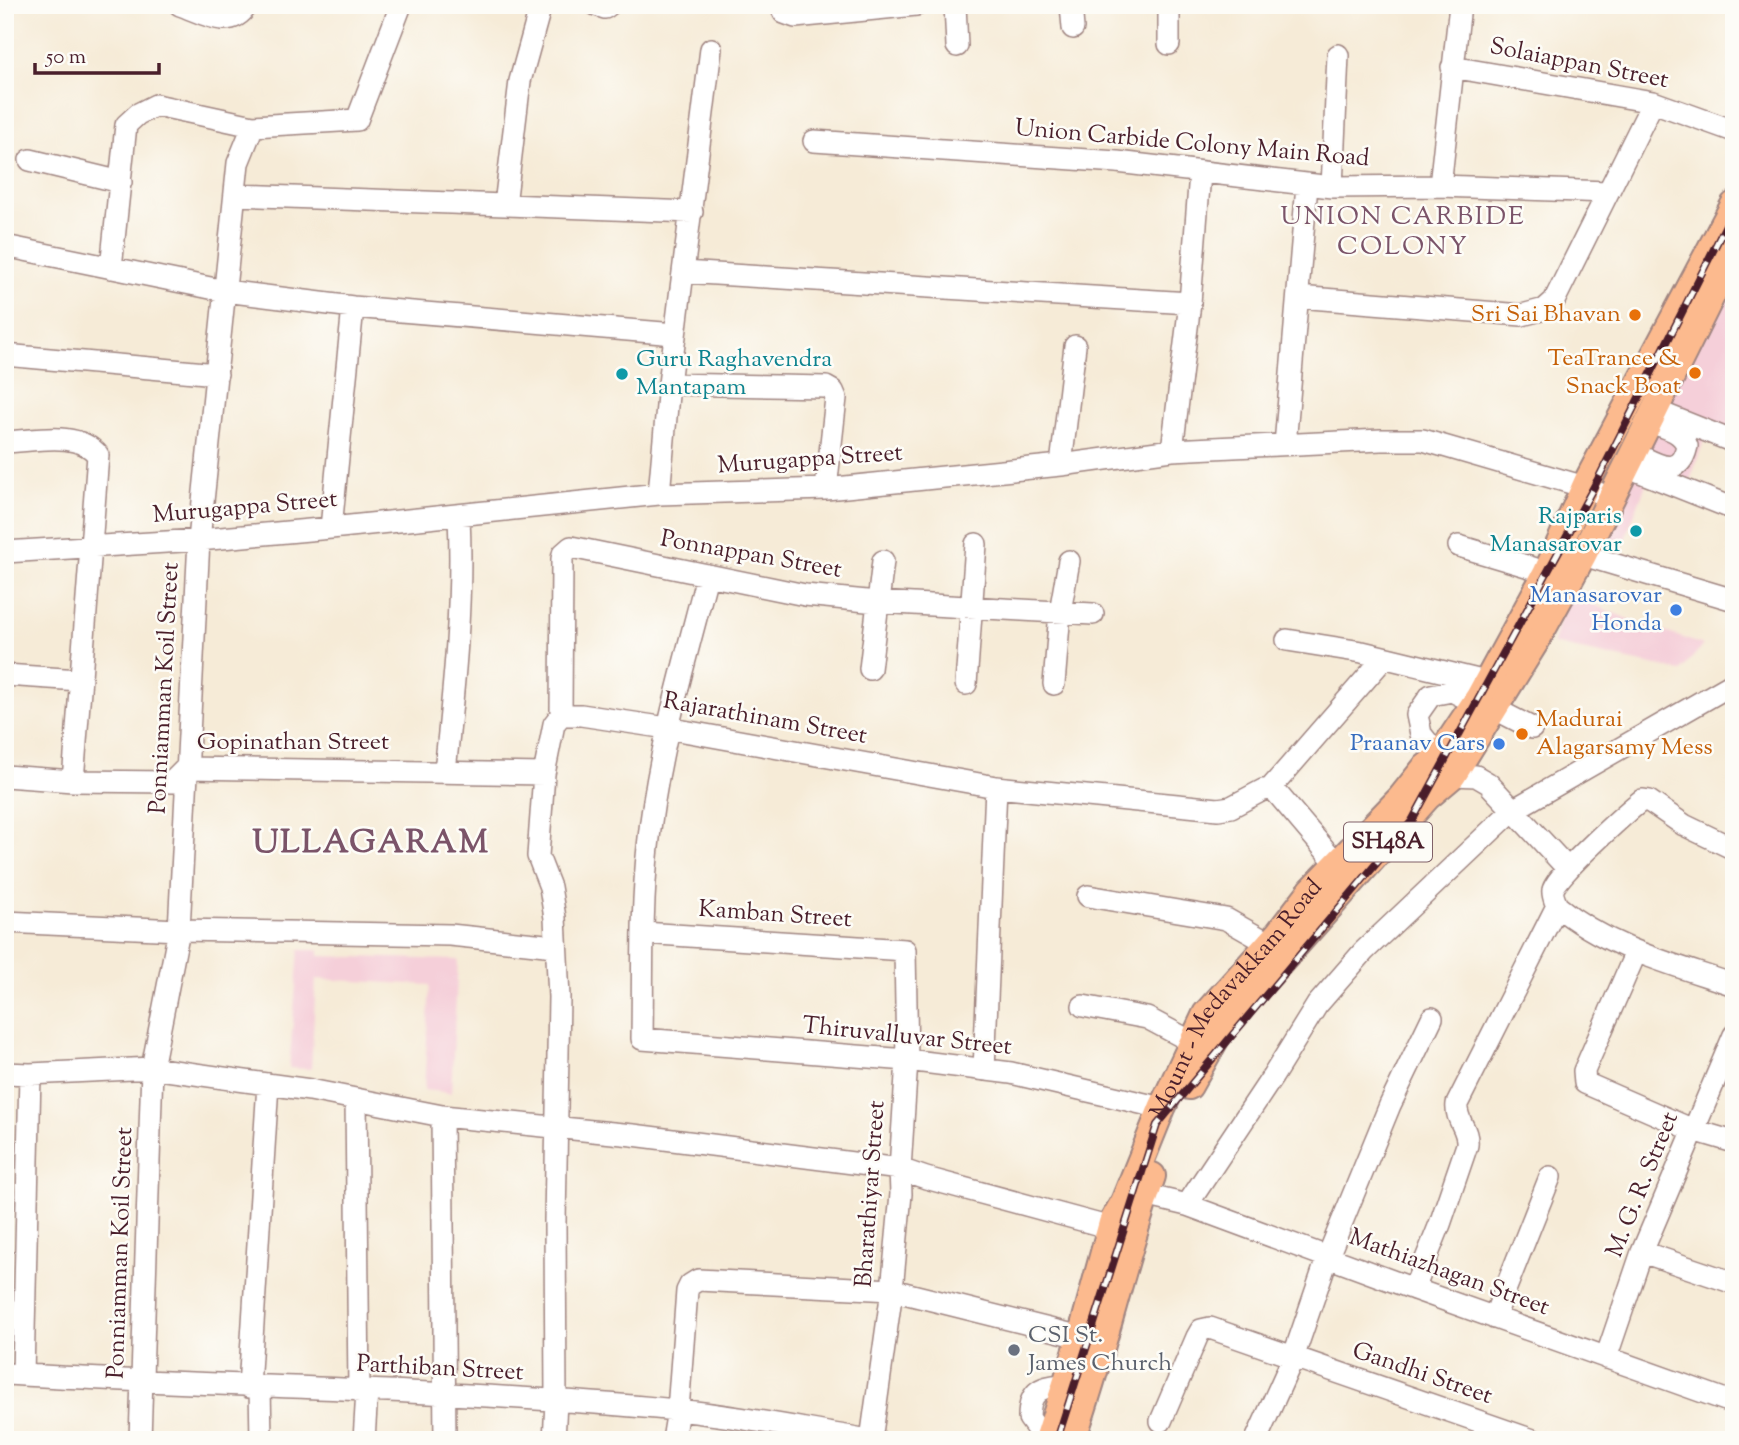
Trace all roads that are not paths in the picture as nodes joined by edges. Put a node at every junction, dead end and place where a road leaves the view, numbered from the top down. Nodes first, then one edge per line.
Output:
1 (180, 5) edge
2 (247, 5) edge
3 (401, 5) edge
4 (541, 5) edge
5 (596, 5) edge
6 (609, 5) edge
7 (780, 5) edge
8 (916, 5) edge
9 (955, 5) edge
10 (1071, 5) edge
11 (1169, 5) edge
12 (1461, 5) edge
13 (1073, 28) dead end
14 (1169, 44) dead end
15 (957, 46) dead end
16 (711, 49) dead end
17 (1338, 55) dead end
18 (1452, 68) junction
19 (1653, 102) junction
20 (253, 126) junction
21 (1734, 131) edge
22 (814, 141) dead end
23 (30, 160) dead end
24 (1200, 173) junction
25 (121, 182) junction
26 (1307, 185) junction
27 (1440, 186) junction
28 (1332, 187) junction
29 (1608, 192) junction
30 (236, 195) junction
31 (505, 205) junction
32 (692, 212) junction
33 (1732, 213) edge
34 (5, 246) edge
35 (1734, 250) edge
36 (111, 268) junction
37 (683, 272) junction
38 (225, 292) junction
39 (1298, 297) junction
40 (1190, 303) junction
41 (353, 307) junction
42 (675, 334) junction
43 (1075, 346) dead end
44 (5, 355) edge
45 (216, 374) junction
46 (669, 384) junction
47 (1652, 416) junction
48 (5, 442) edge
49 (1734, 442) edge
50 (1285, 445) junction
51 (1172, 450) junction
52 (1630, 460) junction
53 (1061, 465) junction
54 (1585, 487) junction
55 (826, 489) junction
56 (659, 494) junction
57 (1610, 498) junction
58 (1734, 509) edge
59 (459, 516) junction
60 (331, 528) junction
61 (199, 540) junction
62 (976, 544) dead end
63 (92, 546) junction
64 (1459, 546) dead end
65 (5, 552) edge
66 (1583, 555) junction
67 (883, 561) dead end
68 (1069, 561) dead end
69 (1546, 574) junction
70 (707, 576) junction
71 (1734, 600) edge
72 (877, 602) junction
73 (971, 608) junction
74 (1060, 612) junction
75 (1093, 614) dead end
76 (1287, 640) dead end
77 (1384, 658) junction
78 (870, 669) dead end
79 (5, 675) edge
80 (79, 680) junction
81 (1734, 682) edge
82 (967, 684) dead end
83 (1054, 684) dead end
84 (1486, 698) junction
85 (561, 715) junction
86 (1532, 727) dead end
87 (667, 728) junction
88 (1446, 766) junction
89 (186, 768) junction
90 (445, 771) junction
91 (544, 774) junction
92 (5, 776) edge
93 (73, 782) junction
94 (996, 787) junction
95 (1270, 789) junction
96 (1513, 810) junction
97 (1734, 849) edge
98 (1337, 864) junction
99 (1568, 869) junction
100 (1088, 896) dead end
101 (1557, 906) junction
102 (5, 922) edge
103 (179, 930) junction
104 (643, 933) junction
105 (1270, 944) junction
106 (555, 946) junction
107 (905, 950) joint
108 (1636, 952) junction
109 (1734, 985) edge
110 (1083, 1006) dead end
111 (1432, 1018) dead end
112 (1734, 1035) edge
113 (1192, 1042) junction
114 (907, 1060) junction
115 (152, 1068) junction
116 (984, 1070) junction
117 (5, 1073) edge
118 (30, 1074) junction
119 (268, 1084) junction
120 (356, 1099) junction
121 (1162, 1108) junction
122 (442, 1116) junction
123 (557, 1127) junction
124 (1693, 1130) junction
125 (1734, 1142) edge
126 (900, 1169) junction
127 (1550, 1177) dead end
128 (1134, 1198) junction
129 (1187, 1205) junction
130 (1111, 1228) junction
131 (1642, 1252) junction
132 (1328, 1256) junction
133 (15, 1271) edge
134 (1734, 1283) edge
135 (1414, 1289) junction
136 (892, 1290) junction
137 (1494, 1318) junction
138 (1081, 1337) junction
139 (1293, 1358) junction
140 (1606, 1358) junction
141 (14, 1375) edge
142 (144, 1382) junction
143 (255, 1387) junction
144 (363, 1391) junction
145 (444, 1393) junction
146 (556, 1402) junction
147 (1734, 1403) edge
148 (678, 1410) junction
149 (1161, 1421) dead end
150 (140, 1440) edge
151 (261, 1440) edge
152 (364, 1440) edge
153 (445, 1440) edge
154 (554, 1440) edge
155 (673, 1440) edge
156 (870, 1440) edge
157 (1046, 1440) edge
158 (1072, 1440) edge
159 (1256, 1440) edge
160 (1533, 1440) edge

1 - 2 street
3 - 20 street
4 - 31 street
5 - 6 street
7 - 8 street
9 - 15 street
10 - 13 street
11 - 14 street
12 - 18 street
16 - 32 street
17 - 28 street
18 - 19 street, Solaiappan Street
18 - 27 street
19 - 21 street, Solaiappan Street
19 - 29 street
20 - 25 street
20 - 30 street, Ponniamman Koil Street
22 - 24 street, Union Carbide Colony Main Road
23 - 25 street
24 - 26 street, Union Carbide Colony Main Road
24 - 40 street
25 - 36 street
26 - 28 street, Union Carbide Colony Main Road
26 - 39 street
27 - 28 street, Union Carbide Colony Main Road
27 - 29 street, Union Carbide Colony Main Road
29 - 39 street
30 - 31 street
30 - 38 street, Ponniamman Koil Street
31 - 32 street
32 - 37 street
33 - 54 main road, Mount - Medavakkam Road / SH48A
34 - 36 street
35 - 47 main road, Mount - Medavakkam Road / SH48A
36 - 38 street
37 - 40 street
37 - 42 street
38 - 41 street
38 - 45 street, Ponniamman Koil Street
39 - 50 street
40 - 51 street
41 - 42 street
41 - 60 street
42 - 46 street
43 - 53 street
44 - 45 street
45 - 61 street, Ponniamman Koil Street
46 - 55 street
46 - 56 street
47 - 49 street
47 - 52 main road, Mount - Medavakkam Road / SH48A
47 - 52 street
48 - 63 street
50 - 51 street, Murugappa Street
50 - 54 street, Murugappa Street
51 - 53 street, Murugappa Street
52 - 57 main road, Mount - Medavakkam Road / SH48A
52 - 58 street
53 - 55 street, Murugappa Street
54 - 57 street, Murugappa Street
54 - 69 main road, Mount - Medavakkam Road / SH48A
55 - 56 street, Murugappa Street
56 - 59 street, Murugappa Street
57 - 66 main road, Mount - Medavakkam Road / SH48A
59 - 60 street, Murugappa Street
59 - 90 street
60 - 61 street, Murugappa Street
61 - 63 street, Murugappa Street
61 - 89 street, Ponniamman Koil Street
62 - 73 street
63 - 65 street, Murugappa Street
63 - 80 street
64 - 69 street
66 - 71 street
66 - 84 main road, Mount - Medavakkam Road / SH48A
67 - 72 street
68 - 74 street
69 - 84 main road, Mount - Medavakkam Road / SH48A
70 - 72 street, Ponnappan Street
70 - 85 street, Ponnappan Street
70 - 87 street
72 - 73 street, Ponnappan Street
72 - 78 street
73 - 74 street, Ponnappan Street
73 - 82 street
74 - 75 street, Ponnappan Street
74 - 83 street
76 - 77 street
77 - 84 street
77 - 95 street
79 - 80 street
80 - 93 street
81 - 96 street
84 - 86 street
84 - 88 main road, Mount - Medavakkam Road / SH48A
84 - 88 street
85 - 87 street, Rajarathinam Street
85 - 91 street
87 - 94 street, Rajarathinam Street
87 - 104 street
88 - 96 street
88 - 98 main road, Mount - Medavakkam Road / SH48A
88 - 128 main road, Mount - Medavakkam Road / SH48A
89 - 90 street, Gopinathan Street
89 - 93 street, Gopinathan Street
89 - 103 street, Ponniamman Koil Street
90 - 91 street, Gopinathan Street
91 - 106 street
92 - 93 street, Gopinathan Street
94 - 95 street, Rajarathinam Street
94 - 116 street
95 - 98 street
96 - 99 street
96 - 129 street
97 - 99 street
98 - 105 main road, Mount - Medavakkam Road / SH48A
99 - 101 street
100 - 105 street
101 - 108 street
101 - 135 street
102 - 103 street
103 - 106 street
103 - 115 street, Ponniamman Koil Street
104 - 107 street, Kamban Street
104 - 114 street, Thiruvalluvar Street
105 - 113 main road, Mount - Medavakkam Road / SH48A
106 - 123 street
107 - 114 street, Bharathiyar Street
108 - 109 street
108 - 124 street
110 - 113 street
111 - 132 street
112 - 124 street, M. G. R. Street
113 - 121 main road, Mount - Medavakkam Road / SH48A
114 - 116 street, Thiruvalluvar Street
114 - 126 street, Bharathiyar Street
115 - 118 street
115 - 119 street
115 - 142 street, Ponniamman Koil Street
116 - 121 street, Thiruvalluvar Street
117 - 118 street
118 - 133 street
119 - 120 street
119 - 143 street
120 - 122 street
120 - 144 street
121 - 128 main road, Mount - Medavakkam Road / SH48A
122 - 123 street
122 - 145 street
123 - 126 street
123 - 146 street
124 - 125 street
124 - 131 street, M. G. R. Street
126 - 130 street
126 - 136 street, Bharathiyar Street
127 - 137 street
128 - 129 street, Mathiazhagan Street
128 - 130 main road, Mount - Medavakkam Road / SH48A
128 - 158 main road, Mount - Medavakkam Road / SH48A
129 - 132 street, Mathiazhagan Street
130 - 138 main road, Mount - Medavakkam Road / SH48A
131 - 134 street
131 - 140 street, M. G. R. Street
132 - 135 street, Mathiazhagan Street
132 - 139 street
133 - 141 street
135 - 137 street, Mathiazhagan Street
136 - 138 street
136 - 148 street
136 - 156 street, Bharathiyar Street
137 - 140 street, Mathiazhagan Street
138 - 157 main road, Mount - Medavakkam Road / SH48A
139 - 149 street, Gandhi Street
139 - 159 street
139 - 160 street, Gandhi Street
140 - 147 street, Mathiazhagan Street
141 - 142 street, Parthiban Street
142 - 143 street, Parthiban Street
142 - 150 street, Ponniamman Koil Street
143 - 144 street, Parthiban Street
143 - 151 street
144 - 145 street, Parthiban Street
144 - 152 street
145 - 146 street, Parthiban Street
145 - 153 street
146 - 148 street, Parthiban Street
146 - 154 street
148 - 155 street
148 - 156 street, Parthiban Street

